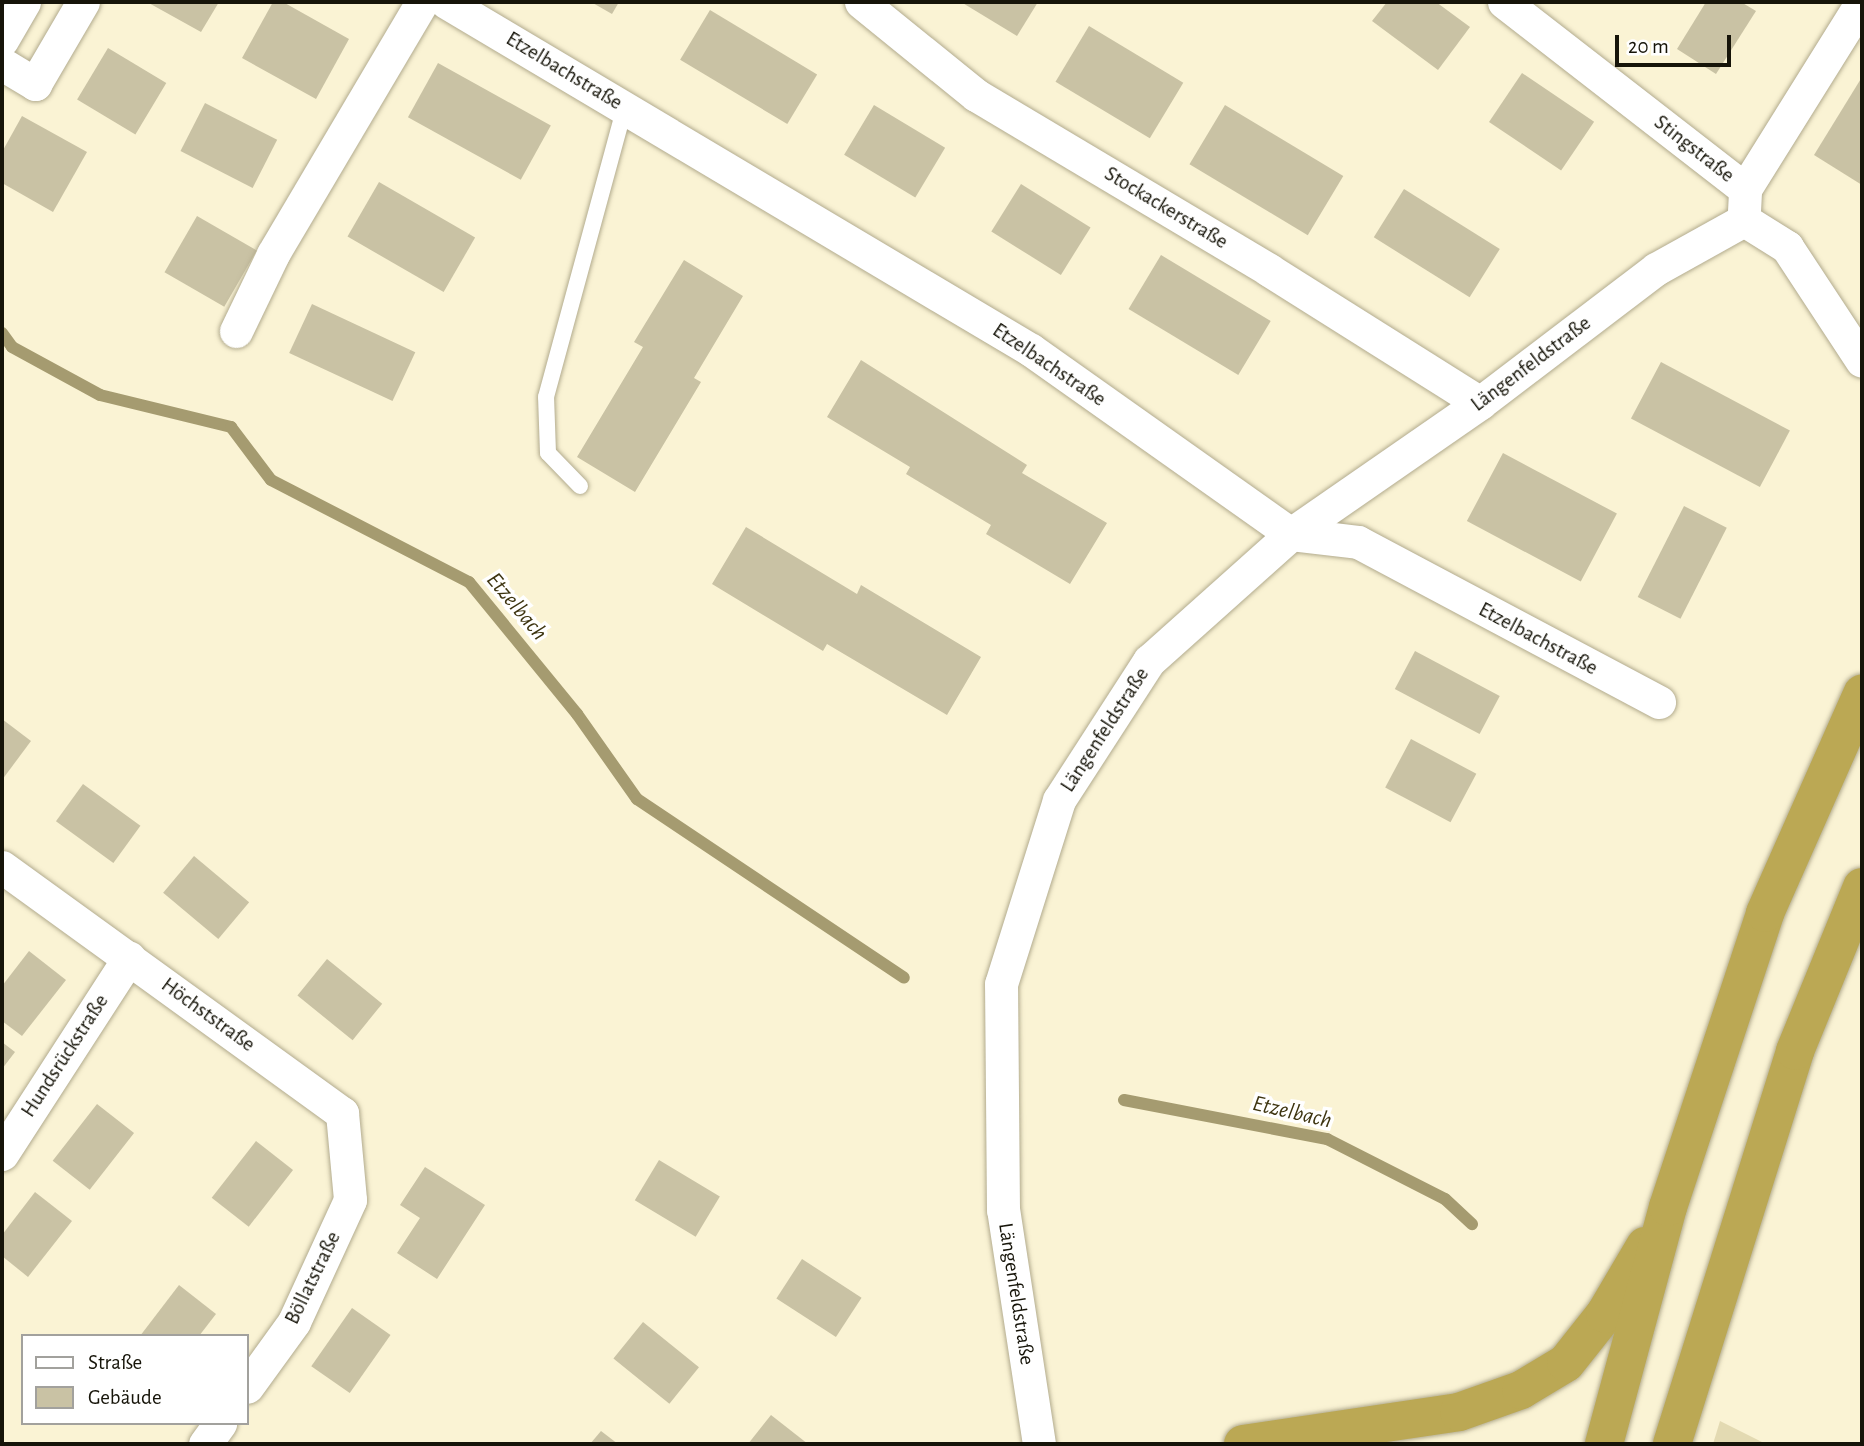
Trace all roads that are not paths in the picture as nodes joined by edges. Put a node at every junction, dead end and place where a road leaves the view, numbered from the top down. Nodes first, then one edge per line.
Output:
1 (24, 2) edge
2 (83, 2) edge
3 (422, 2) edge
4 (446, 2) edge
5 (861, 2) edge
6 (1504, 2) edge
7 (1862, 2) edge
8 (2, 40) edge
9 (2, 64) edge
10 (625, 107) junction
11 (1744, 205) junction
12 (236, 331) dead end
13 (1862, 360) edge
14 (1480, 403) junction
15 (580, 486) dead end
16 (1291, 534) junction
17 (1862, 694) edge
18 (1659, 702) dead end
19 (2, 867) edge
20 (1862, 887) edge
21 (129, 958) junction
22 (2, 1154) edge
23 (350, 1200) joint
24 (1668, 1207) junction
25 (248, 1386) edge
26 (219, 1425) edge
27 (1378, 1426) junction
28 (205, 1444) edge
29 (1039, 1444) edge
30 (1243, 1444) edge
31 (1433, 1444) edge
32 (1604, 1444) edge
33 (1672, 1444) edge

1 - 8 street
2 - 9 street
3 - 12 street
4 - 10 street, Etzelbachstraße
5 - 14 street, Stockackerstraße
6 - 11 street, Stingstraße
7 - 11 street
10 - 15 lane
10 - 16 street, Etzelbachstraße
11 - 13 street, Stingstraße
11 - 14 street, Längenfeldstraße
14 - 16 street, Längenfeldstraße
16 - 18 street, Etzelbachstraße
16 - 29 street, Längenfeldstraße
17 - 24 highway
19 - 21 street, Höchststraße
20 - 33 highway
21 - 22 street, Hundsrückstraße
21 - 23 street, Höchststraße
23 - 25 street, Böllatstraße
24 - 27 highway
24 - 32 highway
26 - 28 street
27 - 30 highway
27 - 31 highway

